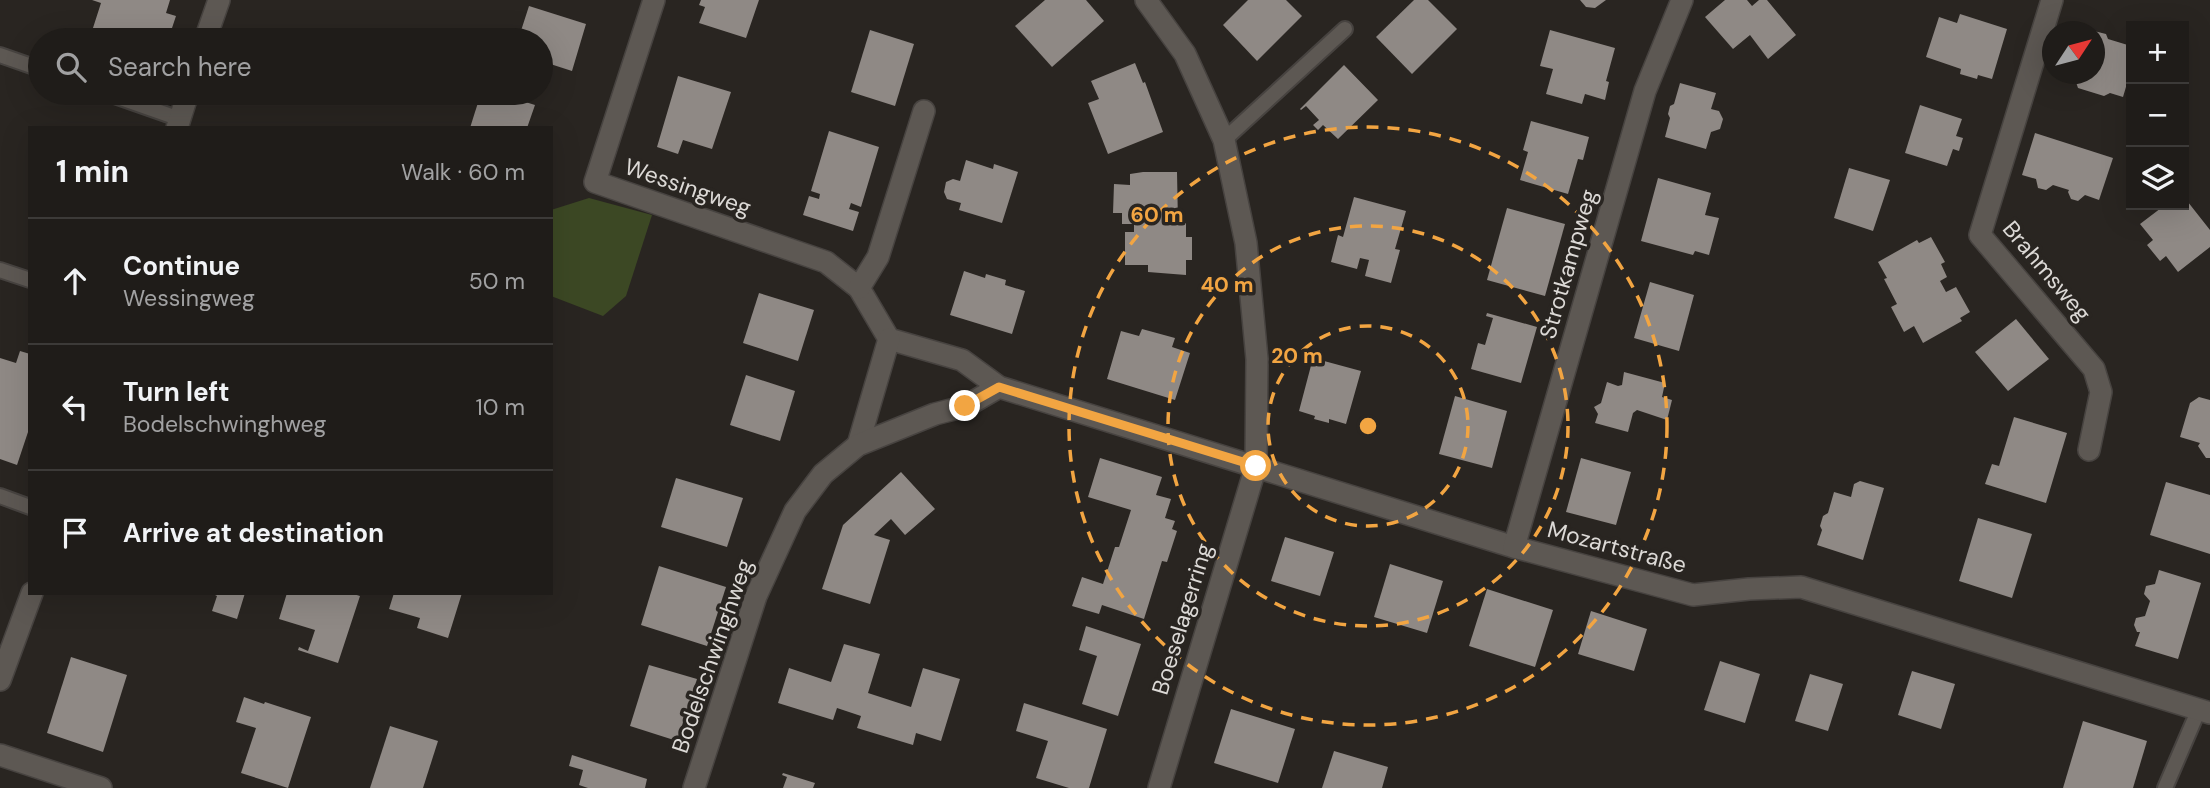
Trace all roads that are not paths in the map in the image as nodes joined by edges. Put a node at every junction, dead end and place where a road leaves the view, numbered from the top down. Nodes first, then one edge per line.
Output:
1 (219, 0) edge
2 (654, 0) edge
3 (1146, 0) edge
4 (1682, 0) edge
5 (2052, 0) edge
6 (209, 28) edge
7 (1345, 29) dead end
8 (0, 55) edge
9 (28, 65) edge
10 (135, 105) edge
11 (184, 105) edge
12 (925, 111) dead end
13 (178, 123) edge
14 (1224, 140) junction
15 (0, 270) edge
16 (28, 279) edge
17 (859, 288) junction
18 (889, 339) junction
19 (999, 387) junction
20 (858, 445) junction
21 (2089, 450) dead end
22 (1256, 466) junction
23 (0, 496) edge
24 (28, 506) edge
25 (1514, 547) junction
26 (31, 595) edge
27 (0, 680) edge
28 (2204, 711) edge
29 (0, 755) edge
30 (101, 788) edge
31 (695, 788) edge
32 (1159, 788) edge
33 (2165, 788) edge

1 - 6 street
2 - 17 street, Wessingweg
3 - 14 street, Boeselagerring
4 - 25 street, Strotkampweg
5 - 21 street, Brahmsweg
7 - 14 lane
8 - 9 lane
10 - 13 lane
11 - 13 street
12 - 17 street
14 - 22 street, Boeselagerring
15 - 16 lane
17 - 18 street, Wessingweg
18 - 19 street
18 - 20 street
19 - 20 street, Bodelschwinghweg
19 - 22 street
20 - 31 street, Bodelschwinghweg
22 - 25 street, Mozartstraße
22 - 32 street, Boeselagerring
23 - 24 lane
25 - 28 street, Mozartstraße
26 - 27 street
28 - 33 lane
29 - 30 street

